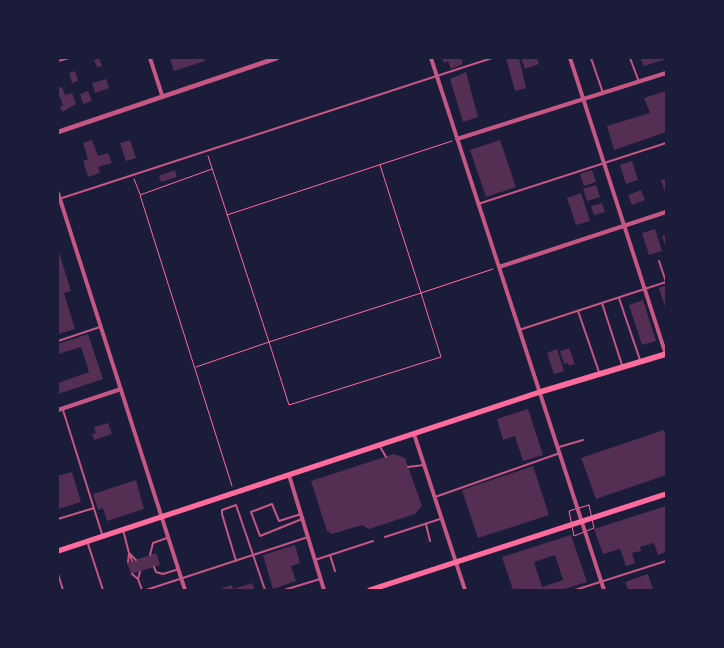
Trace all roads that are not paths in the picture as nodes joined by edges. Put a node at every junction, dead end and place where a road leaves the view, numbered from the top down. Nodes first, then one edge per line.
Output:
1 (69, 58) edge
2 (150, 58) edge
3 (277, 58) edge
4 (431, 58) edge
5 (492, 58) edge
6 (570, 58) edge
7 (591, 58) edge
8 (630, 58) edge
9 (58, 61) edge
10 (666, 73) edge
11 (437, 76) junction
12 (639, 82) junction
13 (603, 93) junction
14 (162, 95) junction
15 (584, 99) junction
16 (58, 132) edge
17 (457, 140) junction
18 (666, 143) edge
19 (605, 164) junction
20 (58, 193) edge
21 (59, 199) junction
22 (478, 204) junction
23 (666, 212) edge
24 (625, 226) junction
25 (659, 261) dead end
26 (499, 267) junction
27 (666, 282) edge
28 (645, 289) junction
29 (619, 297) junction
30 (602, 303) junction
31 (578, 311) junction
32 (101, 327) junction
33 (520, 330) junction
34 (58, 341) edge
35 (666, 354) edge
36 (640, 362) junction
37 (623, 367) junction
38 (599, 374) junction
39 (121, 389) junction
40 (540, 392) junction
41 (60, 409) edge
42 (414, 434) junction
43 (583, 440) dead end
44 (379, 445) junction
45 (558, 448) junction
46 (560, 453) junction
47 (386, 456) dead end
48 (424, 465) junction
49 (408, 467) dead end
50 (289, 475) junction
51 (666, 494) edge
52 (434, 497) junction
53 (94, 508) junction
54 (162, 517) junction
55 (302, 517) junction
56 (58, 519) edge
57 (442, 519) junction
58 (582, 522) junction
59 (426, 524) junction
60 (122, 530) junction
61 (103, 536) junction
62 (308, 537) junction
63 (385, 537) dead end
64 (169, 538) junction
65 (430, 540) dead end
66 (373, 541) dead end
67 (87, 542) junction
68 (58, 551) edge
69 (129, 553) junction
70 (150, 555) dead end
71 (253, 555) junction
72 (330, 555) junction
73 (136, 560) dead end
74 (315, 560) junction
75 (132, 561) dead end
76 (236, 561) junction
77 (666, 561) edge
78 (128, 562) dead end
79 (456, 563) junction
80 (154, 567) dead end
81 (179, 569) junction
82 (335, 571) dead end
83 (140, 572) dead end
84 (136, 573) dead end
85 (58, 574) edge
86 (132, 574) dead end
87 (321, 578) junction
88 (182, 579) junction
89 (138, 580) junction
90 (601, 582) junction
91 (584, 589) edge
92 (63, 590) edge
93 (104, 590) edge
94 (142, 590) edge
95 (146, 590) edge
96 (186, 590) edge
97 (265, 590) edge
98 (284, 590) edge
99 (324, 590) edge
100 (370, 590) edge
101 (465, 590) edge
102 (575, 590) edge
103 (604, 590) edge

1 - 9 lane
2 - 14 street
3 - 14 street
4 - 11 street
5 - 11 lane
6 - 15 street
7 - 13 lane
8 - 12 lane
10 - 12 street
11 - 17 street
11 - 21 lane
12 - 13 street
13 - 15 street
14 - 16 street
15 - 17 street
15 - 19 street
17 - 22 street
18 - 19 lane
19 - 22 lane
19 - 24 street
20 - 21 street
21 - 32 street
22 - 26 street
23 - 24 street
24 - 26 street
24 - 28 street
25 - 27 lane
26 - 33 street
27 - 28 lane
28 - 29 lane
28 - 35 street
29 - 30 lane
29 - 36 lane
30 - 31 lane
30 - 37 lane
31 - 33 lane
31 - 38 lane
32 - 34 lane
32 - 39 street
33 - 40 street
35 - 36 main road
36 - 37 main road
37 - 38 main road
38 - 40 main road
39 - 41 street
39 - 54 street
40 - 42 main road
40 - 45 street
41 - 53 lane
42 - 44 main road
42 - 48 street
43 - 45 lane
44 - 47 lane
44 - 50 main road
45 - 46 street
46 - 52 lane
46 - 58 street
48 - 49 lane
48 - 52 street
50 - 54 main road
50 - 55 street
51 - 58 main road
52 - 57 street
53 - 56 lane
53 - 61 lane
54 - 60 main road
54 - 64 street
55 - 55 lane
55 - 62 street
57 - 59 lane
57 - 79 street
58 - 79 main road
58 - 90 street
59 - 63 lane
59 - 65 lane
60 - 61 main road
60 - 69 lane
61 - 67 main road
62 - 71 lane
62 - 74 street
64 - 70 lane
64 - 81 street
66 - 72 lane
67 - 68 main road
67 - 93 lane
69 - 73 lane
69 - 75 lane
69 - 78 lane
71 - 76 lane
71 - 76 lane
71 - 97 lane
72 - 74 lane
72 - 82 lane
74 - 87 street
76 - 88 lane
77 - 90 lane
79 - 100 main road
79 - 101 street
80 - 81 lane
81 - 88 street
83 - 89 lane
84 - 89 lane
85 - 92 lane
86 - 89 lane
87 - 98 lane
87 - 99 street
88 - 95 lane
88 - 96 street
89 - 94 lane
90 - 91 lane
90 - 103 street
91 - 102 lane

